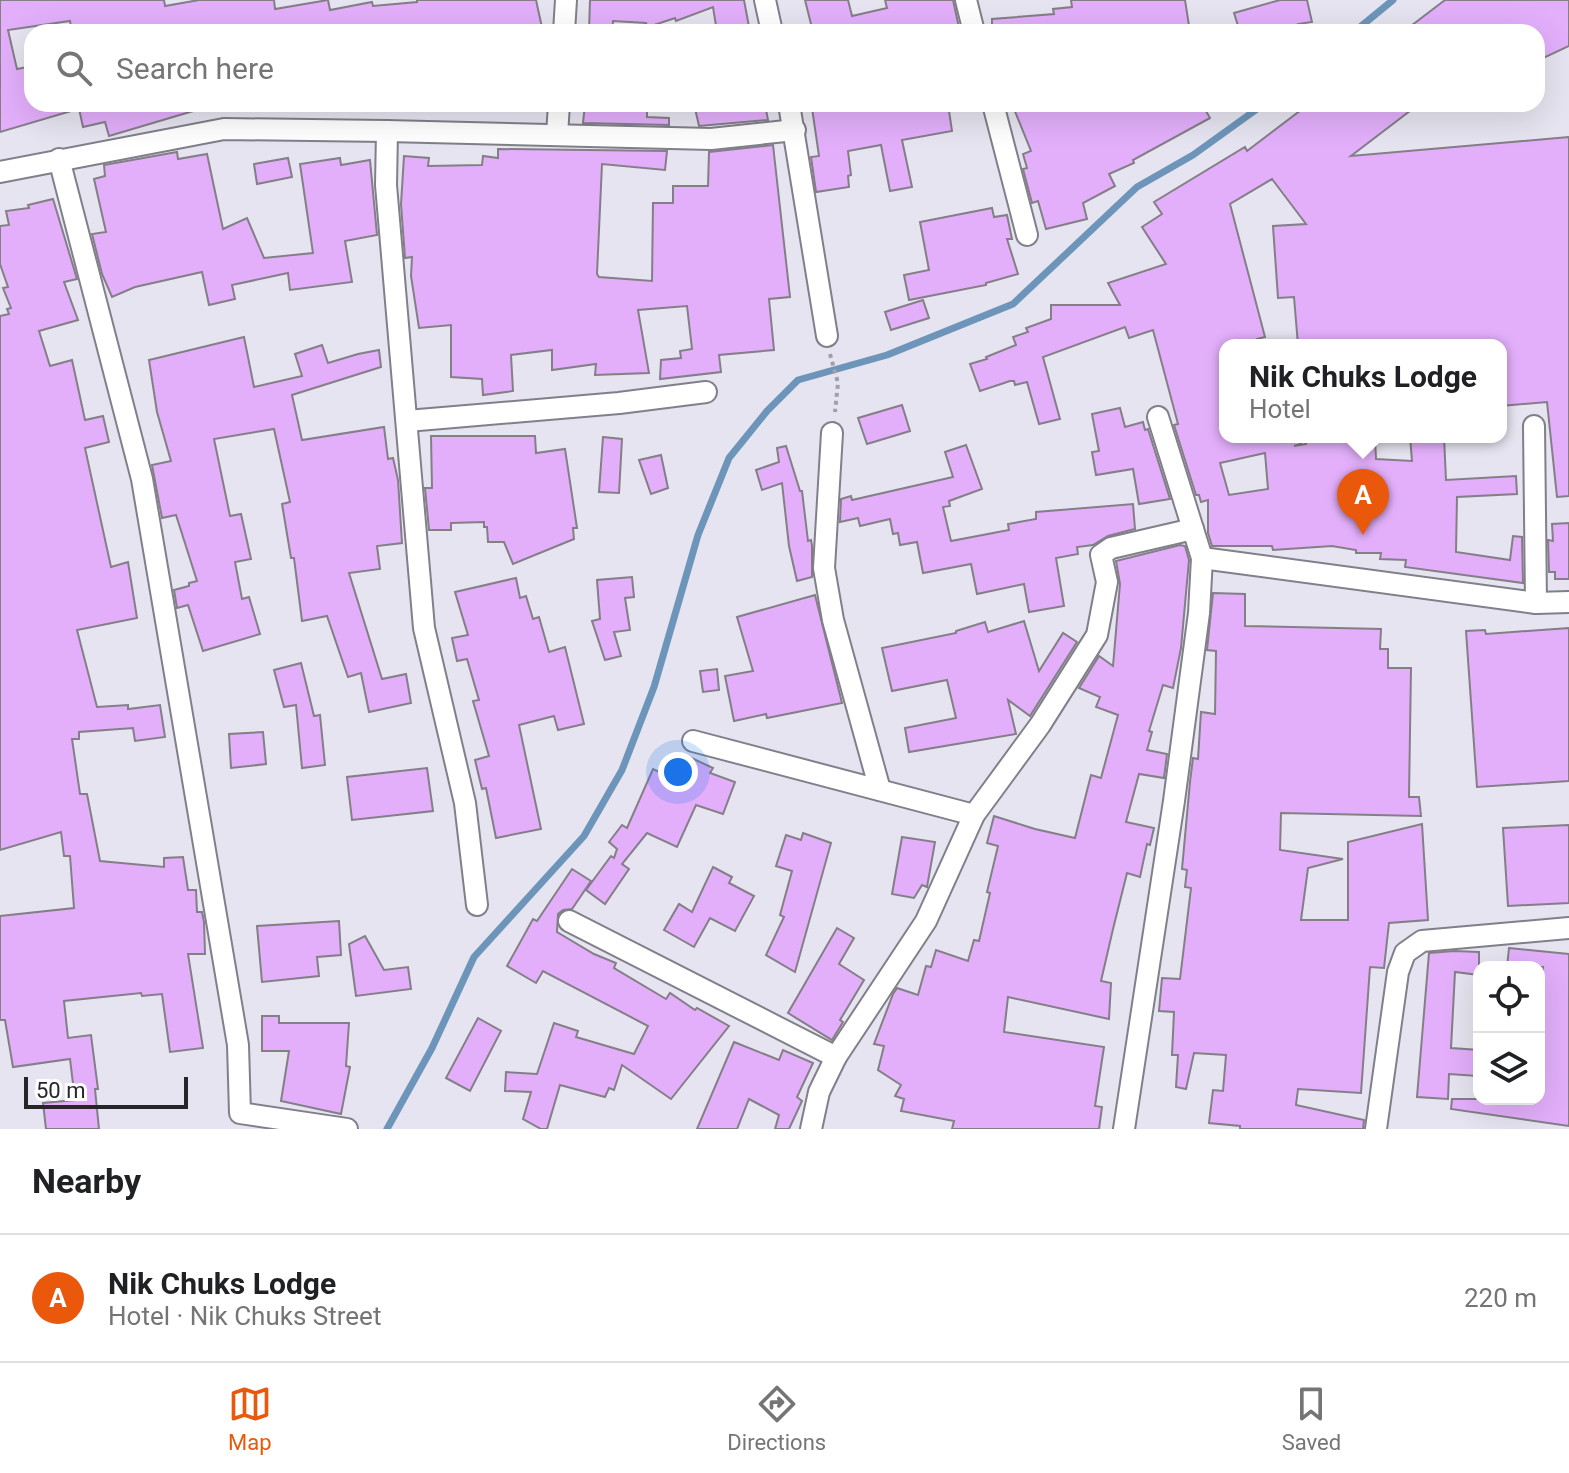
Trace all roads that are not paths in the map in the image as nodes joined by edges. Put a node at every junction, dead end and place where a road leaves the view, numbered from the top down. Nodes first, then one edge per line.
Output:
1 (566, 0) edge
2 (765, 0) edge
3 (966, 0) edge
4 (564, 24) edge
5 (770, 24) edge
6 (972, 24) edge
7 (558, 112) edge
8 (791, 112) edge
9 (995, 112) edge
10 (795, 130) junction
11 (387, 131) junction
12 (557, 135) junction
13 (59, 159) junction
14 (0, 172) edge
15 (1027, 235) dead end
16 (827, 336) dead end
17 (706, 392) dead end
18 (1158, 417) dead end
19 (407, 421) junction
20 (1534, 426) dead end
21 (832, 433) road end
22 (1193, 529) junction
23 (1202, 558) junction
24 (1569, 602) edge
25 (1536, 603) junction
26 (693, 741) dead end
27 (880, 790) junction
28 (974, 815) junction
29 (477, 905) dead end
30 (569, 921) dead end
31 (1569, 928) edge
32 (836, 1057) junction
33 (347, 1129) edge
34 (811, 1129) edge
35 (1124, 1129) edge
36 (1376, 1129) edge

1 - 4 street
2 - 5 street
3 - 6 street
7 - 12 street
8 - 10 street
9 - 15 street
10 - 12 street
10 - 16 street
11 - 12 street
11 - 13 street
11 - 19 street
13 - 14 street
13 - 33 street
17 - 19 street
18 - 22 street
19 - 29 street
20 - 25 street
21 - 27 street
22 - 23 street
22 - 28 street
23 - 25 street
23 - 35 street
24 - 25 street
26 - 27 street
27 - 28 street
28 - 32 street
30 - 32 street
31 - 36 street
32 - 34 street

